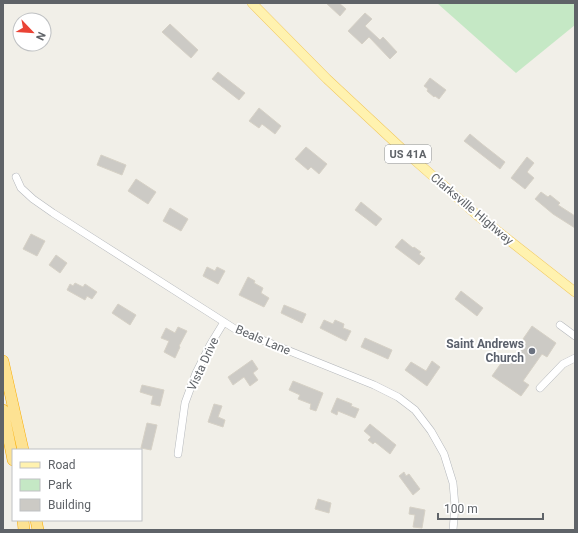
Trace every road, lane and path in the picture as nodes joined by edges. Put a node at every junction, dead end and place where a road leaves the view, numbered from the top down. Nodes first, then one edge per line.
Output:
1 (252, 3) edge
2 (16, 177) dead end
3 (575, 292) edge
4 (224, 322) junction
5 (560, 325) dead end
6 (575, 336) edge
7 (575, 358) edge
8 (3, 361) edge
9 (540, 388) dead end
10 (3, 410) edge
11 (23, 449) edge
12 (178, 454) dead end
13 (12, 455) edge
14 (453, 530) edge

1 - 3 main road, Clarksville Highway / US 41A
2 - 4 street, Beals Lane
4 - 12 street, Vista Drive
4 - 14 street, Beals Lane
5 - 6 street
7 - 9 street
8 - 11 highway
10 - 13 highway

